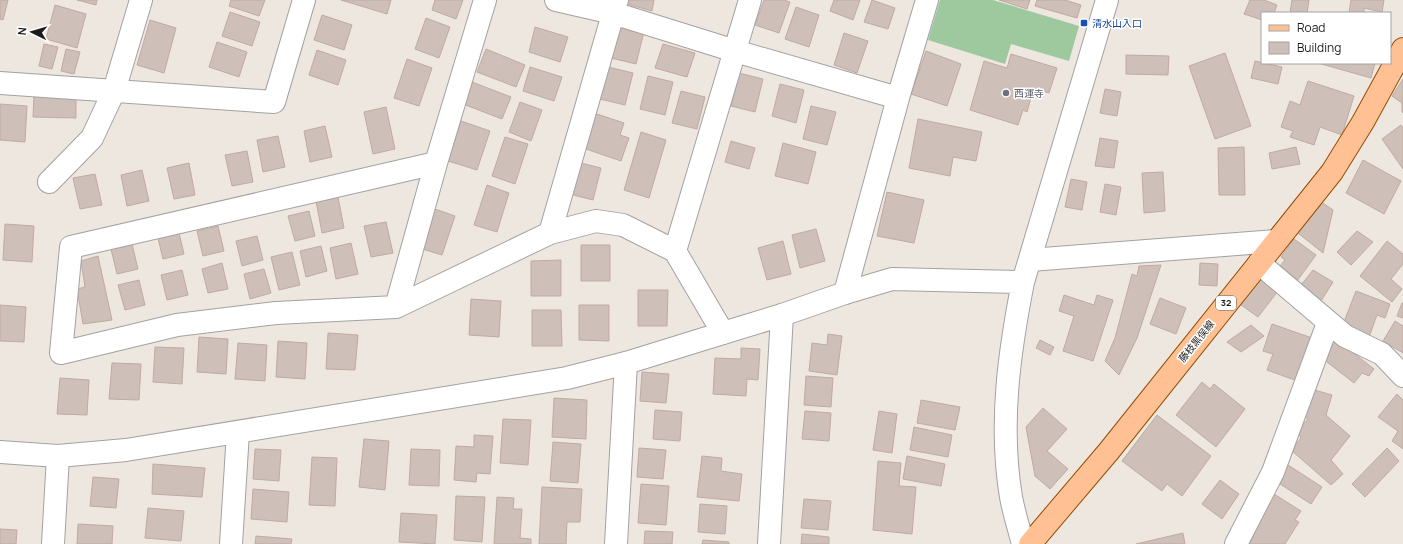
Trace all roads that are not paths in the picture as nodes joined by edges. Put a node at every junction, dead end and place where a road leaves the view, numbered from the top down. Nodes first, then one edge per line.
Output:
1 (141, 0) edge
2 (304, 0) edge
3 (485, 0) edge
4 (556, 0) edge
5 (750, 0) edge
6 (927, 0) edge
7 (1107, 0) edge
8 (615, 6) edge
9 (1403, 49) edge
10 (735, 51) junction
11 (0, 83) edge
12 (114, 91) junction
13 (898, 98) junction
14 (436, 162) junction
15 (49, 182) dead end
16 (550, 233) junction
17 (1276, 241) junction
18 (675, 251) junction
19 (1030, 260) junction
20 (1259, 263) junction
21 (1023, 282) junction
22 (845, 293) junction
23 (396, 307) junction
24 (782, 315) junction
25 (1328, 323) junction
26 (723, 333) junction
27 (626, 363) junction
28 (1403, 376) edge
29 (238, 432) junction
30 (0, 452) edge
31 (58, 456) junction
32 (53, 544) edge
33 (231, 544) edge
34 (616, 544) edge
35 (768, 544) edge
36 (1024, 544) edge
37 (1030, 544) edge
38 (1236, 544) edge

1 - 12 street
2 - 12 street
3 - 14 street
4 - 8 street
5 - 10 street
6 - 13 street
7 - 19 street
8 - 10 street
8 - 16 street
9 - 17 main road, 藤枝黒俣線 / 32
10 - 13 street
10 - 18 street
11 - 12 street
12 - 15 street
13 - 22 street
14 - 23 street
14 - 23 street
16 - 18 street
16 - 23 street
17 - 19 street
17 - 20 main road, 藤枝黒俣線 / 32
18 - 26 street
19 - 21 street
20 - 25 street
20 - 37 main road, 藤枝黒俣線 / 32
21 - 22 street
21 - 36 street
22 - 24 street
24 - 26 street
24 - 35 street
25 - 28 street
25 - 38 street
26 - 27 street
27 - 29 street
27 - 34 street
29 - 31 street
29 - 33 street
30 - 31 street
31 - 32 street

